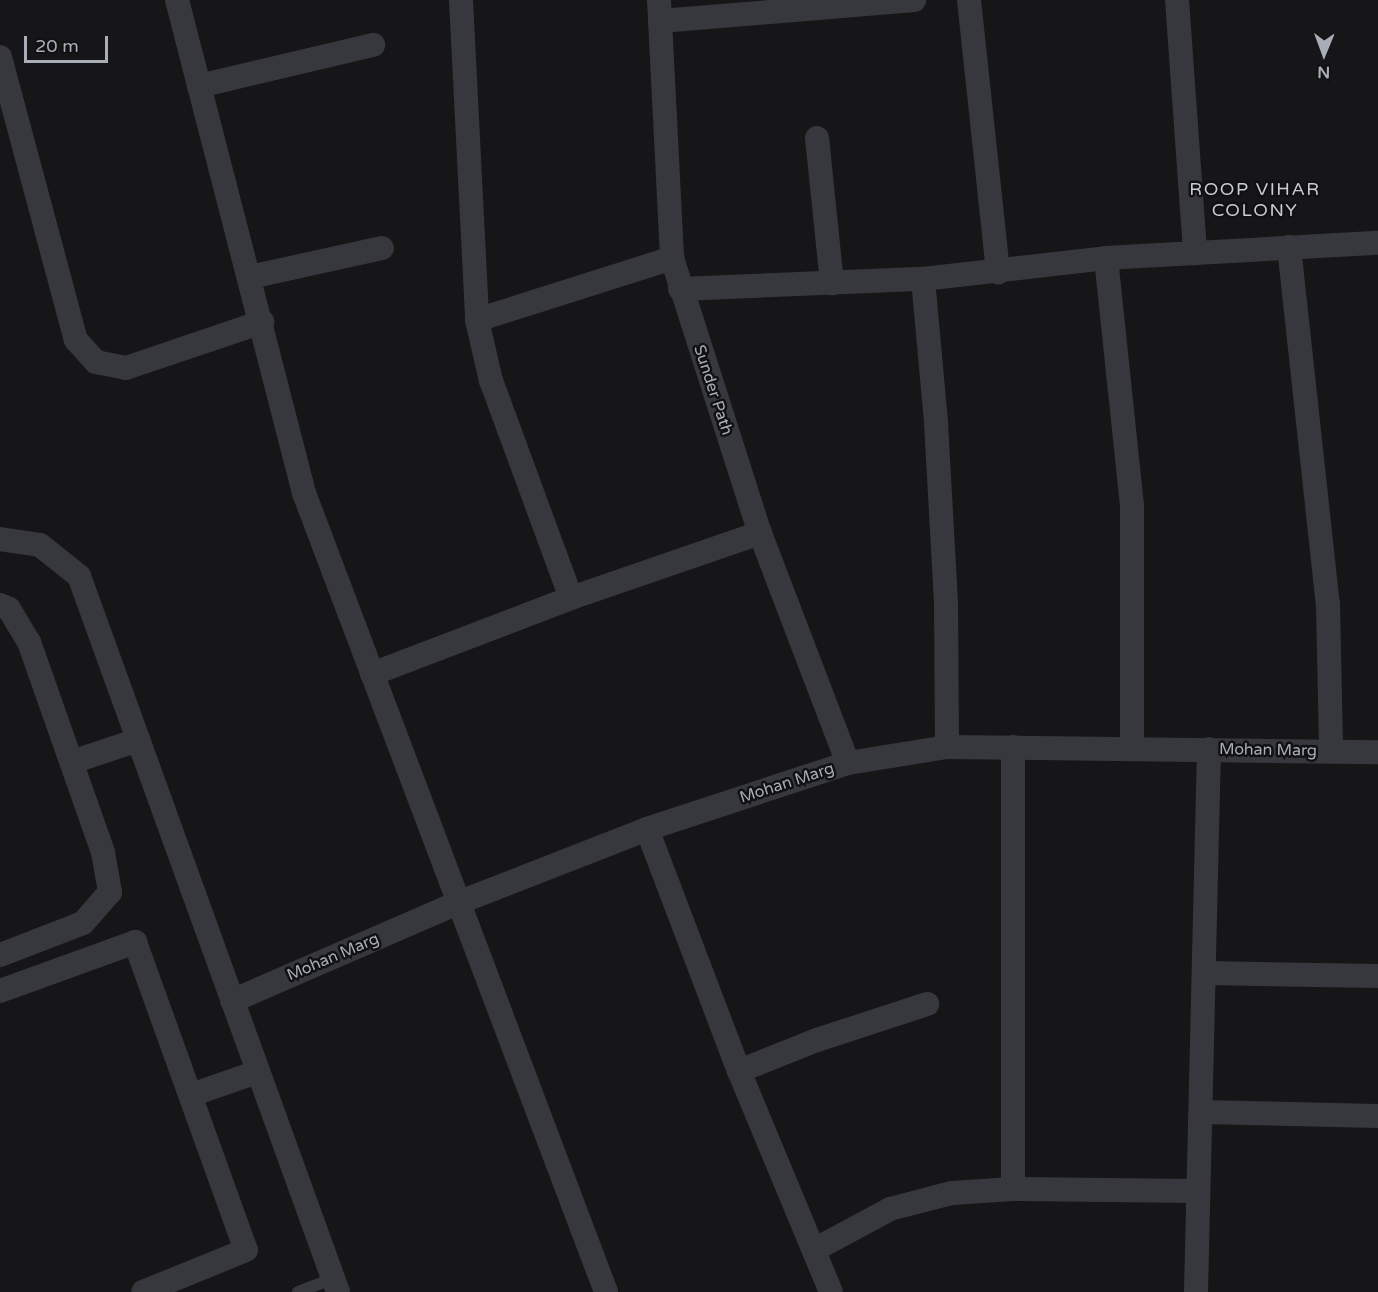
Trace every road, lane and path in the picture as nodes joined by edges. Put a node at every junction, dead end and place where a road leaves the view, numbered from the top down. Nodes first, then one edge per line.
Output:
1 (177, 0) edge
2 (461, 0) edge
3 (904, 0) edge
4 (969, 0) edge
5 (1177, 0) edge
6 (660, 10) edge
7 (373, 45) dead end
8 (0, 57) edge
9 (199, 86) junction
10 (817, 138) dead end
11 (1378, 243) edge
12 (1289, 247) junction
13 (382, 248) dead end
14 (1195, 254) junction
15 (672, 258) junction
16 (1106, 258) junction
17 (998, 272) junction
18 (250, 278) junction
19 (923, 279) junction
20 (832, 282) junction
21 (680, 289) junction
22 (477, 320) junction
23 (262, 322) junction
24 (760, 533) junction
25 (0, 539) edge
26 (571, 598) junction
27 (0, 605) edge
28 (372, 674) junction
29 (138, 740) junction
30 (1132, 746) junction
31 (947, 747) junction
32 (1013, 747) junction
33 (1209, 749) junction
34 (1331, 751) junction
35 (1378, 752) edge
36 (72, 762) junction
37 (848, 764) junction
38 (647, 829) junction
39 (460, 902) junction
40 (0, 955) edge
41 (1205, 973) junction
42 (1378, 976) edge
43 (0, 991) edge
44 (232, 1001) junction
45 (927, 1004) dead end
46 (739, 1071) junction
47 (257, 1072) junction
48 (191, 1095) junction
49 (1201, 1112) junction
50 (1378, 1116) edge
51 (1013, 1189) junction
52 (1196, 1191) junction
53 (814, 1251) junction
54 (335, 1286) edge
55 (142, 1292) edge
56 (298, 1292) edge
57 (606, 1292) edge
58 (831, 1292) edge
59 (1196, 1292) edge

1 - 9 street
2 - 22 street
3 - 6 street
4 - 17 street
5 - 14 street
6 - 15 street, Sunder Path
7 - 9 street
8 - 23 street
9 - 18 street
10 - 20 street
11 - 12 street
12 - 14 street
12 - 34 street
13 - 18 street
14 - 16 street
15 - 21 street, Sunder Path
15 - 22 street
16 - 17 street
16 - 30 street
17 - 19 street
18 - 23 street
19 - 20 street
19 - 31 street
20 - 21 street
21 - 24 street, Sunder Path
22 - 26 street
23 - 28 street
24 - 26 street
24 - 37 street, Sunder Path
25 - 29 street
26 - 28 street
27 - 36 street
28 - 39 street
29 - 36 street
29 - 44 street
30 - 32 street, Mohan Marg
30 - 33 street, Mohan Marg
31 - 32 street, Mohan Marg
31 - 37 street, Mohan Marg
32 - 51 street
33 - 34 street, Mohan Marg
33 - 41 street
34 - 35 street, Mohan Marg
36 - 40 street
37 - 38 street, Mohan Marg
38 - 39 street, Mohan Marg
38 - 46 street
39 - 44 street, Mohan Marg
39 - 57 street
41 - 42 street
41 - 49 street
43 - 48 street
44 - 47 street
45 - 46 street
46 - 53 street
47 - 48 street
47 - 54 street
48 - 55 street
49 - 50 street
49 - 52 street
51 - 52 street
51 - 53 street
52 - 59 street
53 - 58 street
54 - 56 lane

